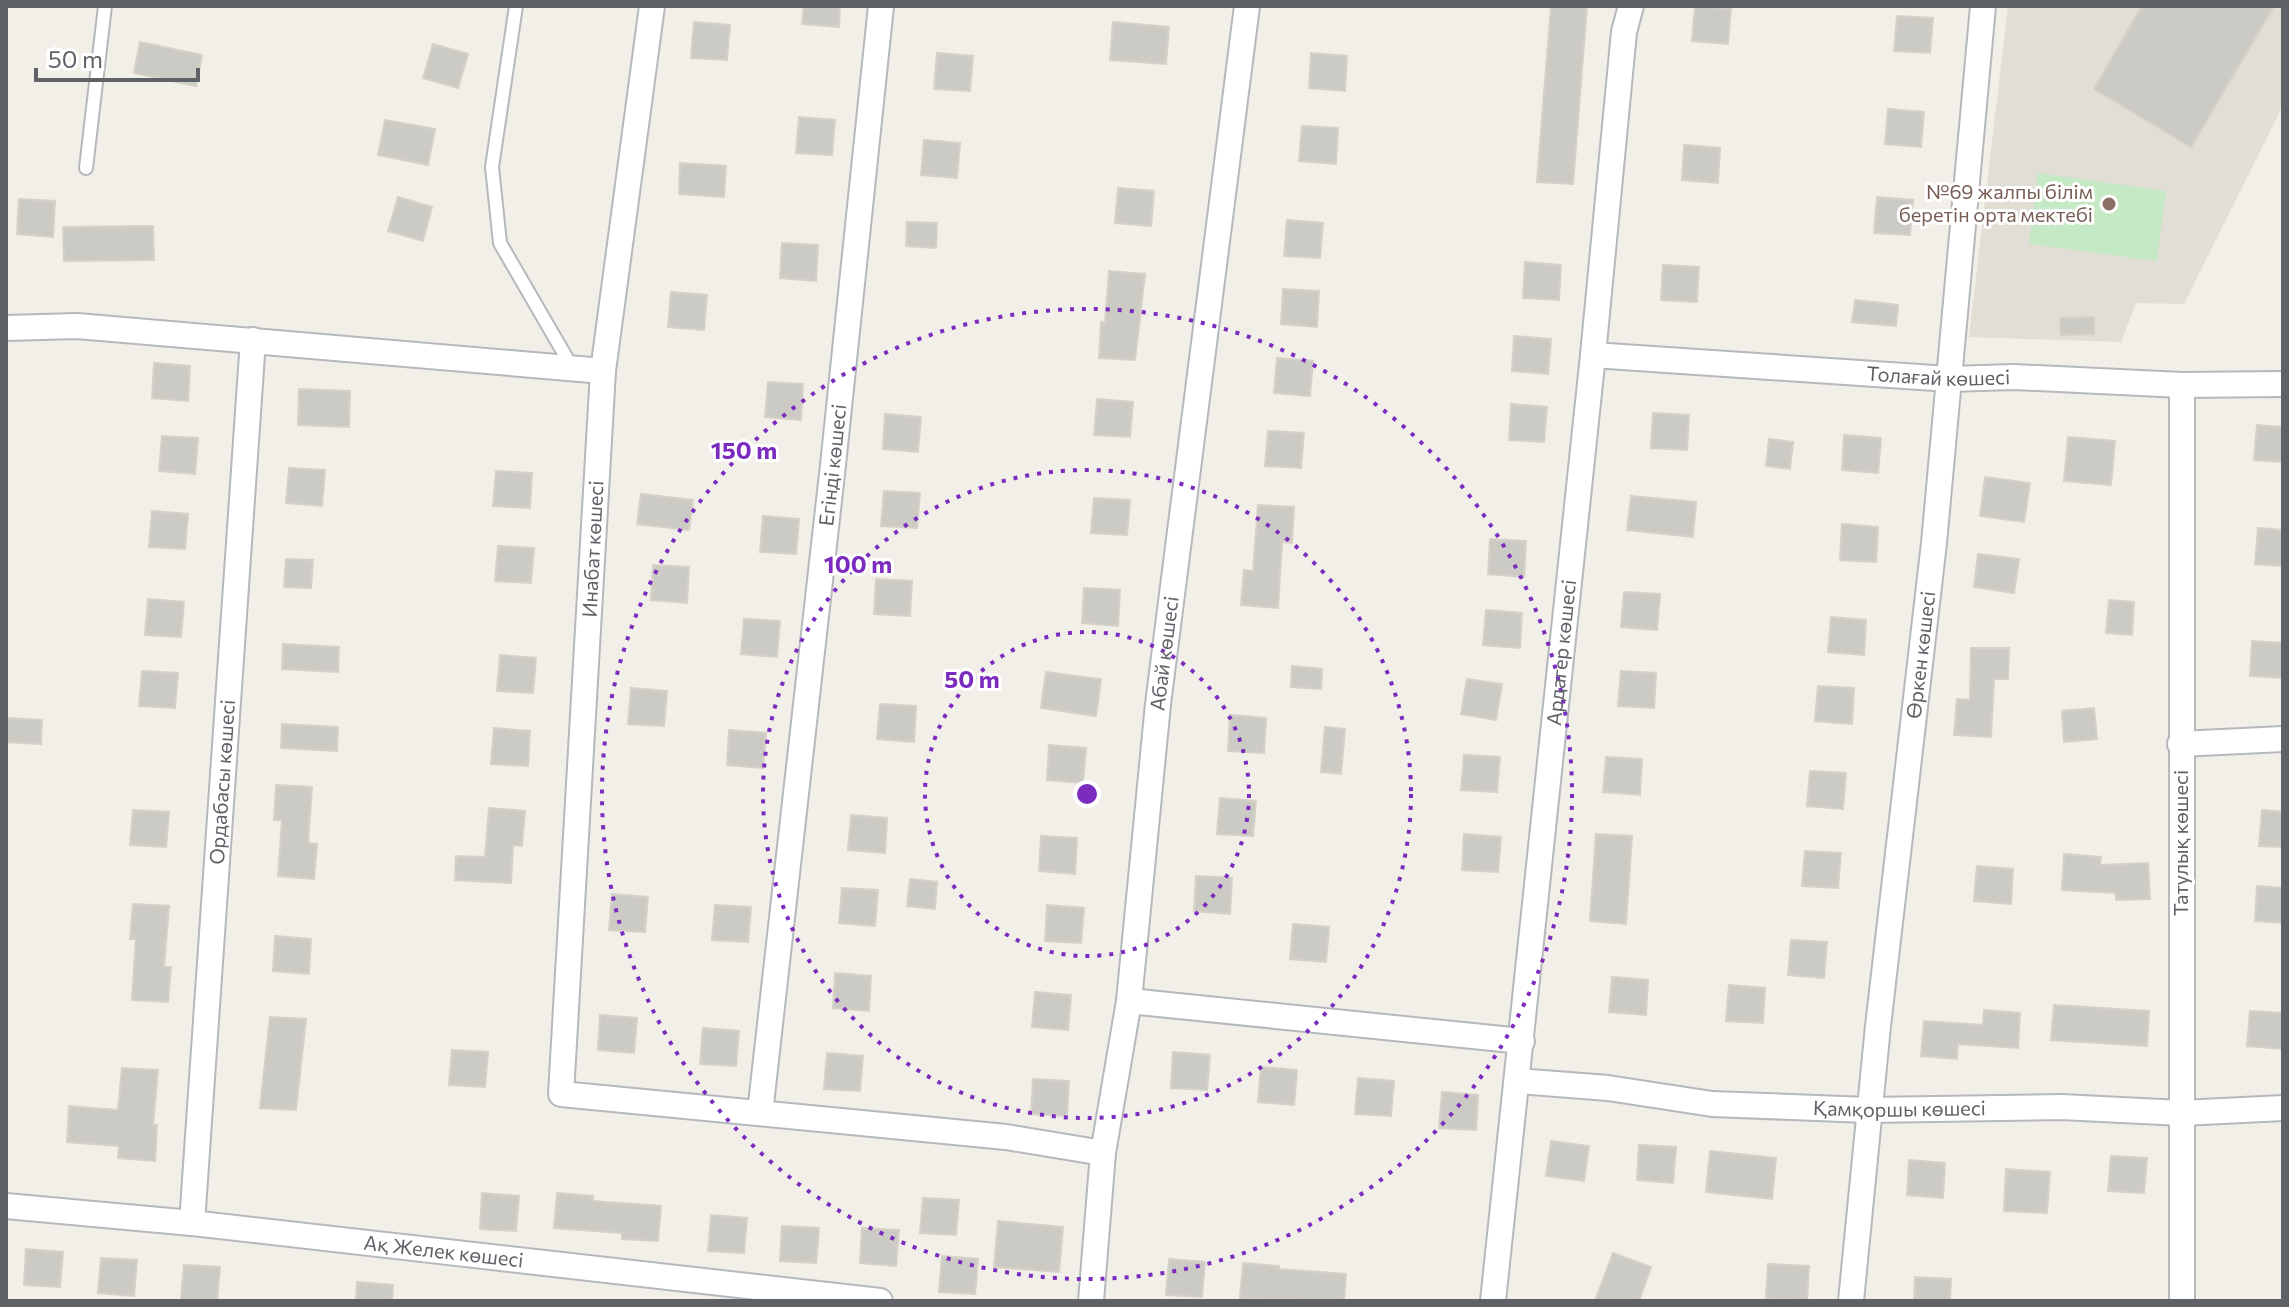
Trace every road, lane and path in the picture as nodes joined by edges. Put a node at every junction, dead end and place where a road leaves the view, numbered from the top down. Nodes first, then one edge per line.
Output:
1 (105, 6) edge
2 (516, 6) edge
3 (652, 6) edge
4 (881, 6) edge
5 (1247, 6) edge
6 (1631, 6) edge
7 (1983, 6) edge
8 (86, 168) dead end
9 (6, 328) edge
10 (253, 340) junction
11 (1593, 355) junction
12 (573, 369) junction
13 (603, 371) junction
14 (1949, 379) junction
15 (2283, 384) edge
16 (2182, 385) junction
17 (2283, 739) edge
18 (2180, 744) junction
19 (1129, 1001) junction
20 (1522, 1041) junction
21 (1517, 1081) junction
22 (2283, 1108) edge
23 (1868, 1110) junction
24 (760, 1113) junction
25 (2182, 1113) junction
26 (1103, 1153) junction
27 (6, 1206) edge
28 (192, 1223) junction
29 (880, 1301) edge
30 (1091, 1301) edge
31 (1493, 1301) edge
32 (1851, 1301) edge
33 (2182, 1301) edge

1 - 8 lane
2 - 12 lane
3 - 13 street, Инабат көшесі
4 - 24 street, Егінді көшесі
5 - 19 street, Абай көшесі
6 - 11 street, Ардагер көшесі
7 - 14 street, Өркен көшесі
9 - 10 street
10 - 12 street
10 - 28 street, Ордабасы көшесі
11 - 14 street, Толағай көшесі
11 - 20 street, Ардагер көшесі
12 - 13 street
13 - 24 street, Инабат көшесі
14 - 16 street, Толағай көшесі
14 - 23 street, Өркен көшесі
15 - 16 street, Толағай көшесі
16 - 18 street, Татулық көшесі
17 - 18 street
18 - 25 street, Татулық көшесі
19 - 20 street
19 - 26 street, Абай көшесі
20 - 21 street, Ардагер көшесі
21 - 23 street, Қамқоршы көшесі
21 - 31 street, Ардагер көшесі
22 - 25 street, Қамқоршы көшесі
23 - 25 street, Қамқоршы көшесі
23 - 32 street, Өркен көшесі
24 - 26 street
25 - 33 street, Татулық көшесі
26 - 30 street, Абай көшесі
27 - 28 street, Ақ Желек көшесі
28 - 29 street, Ақ Желек көшесі

